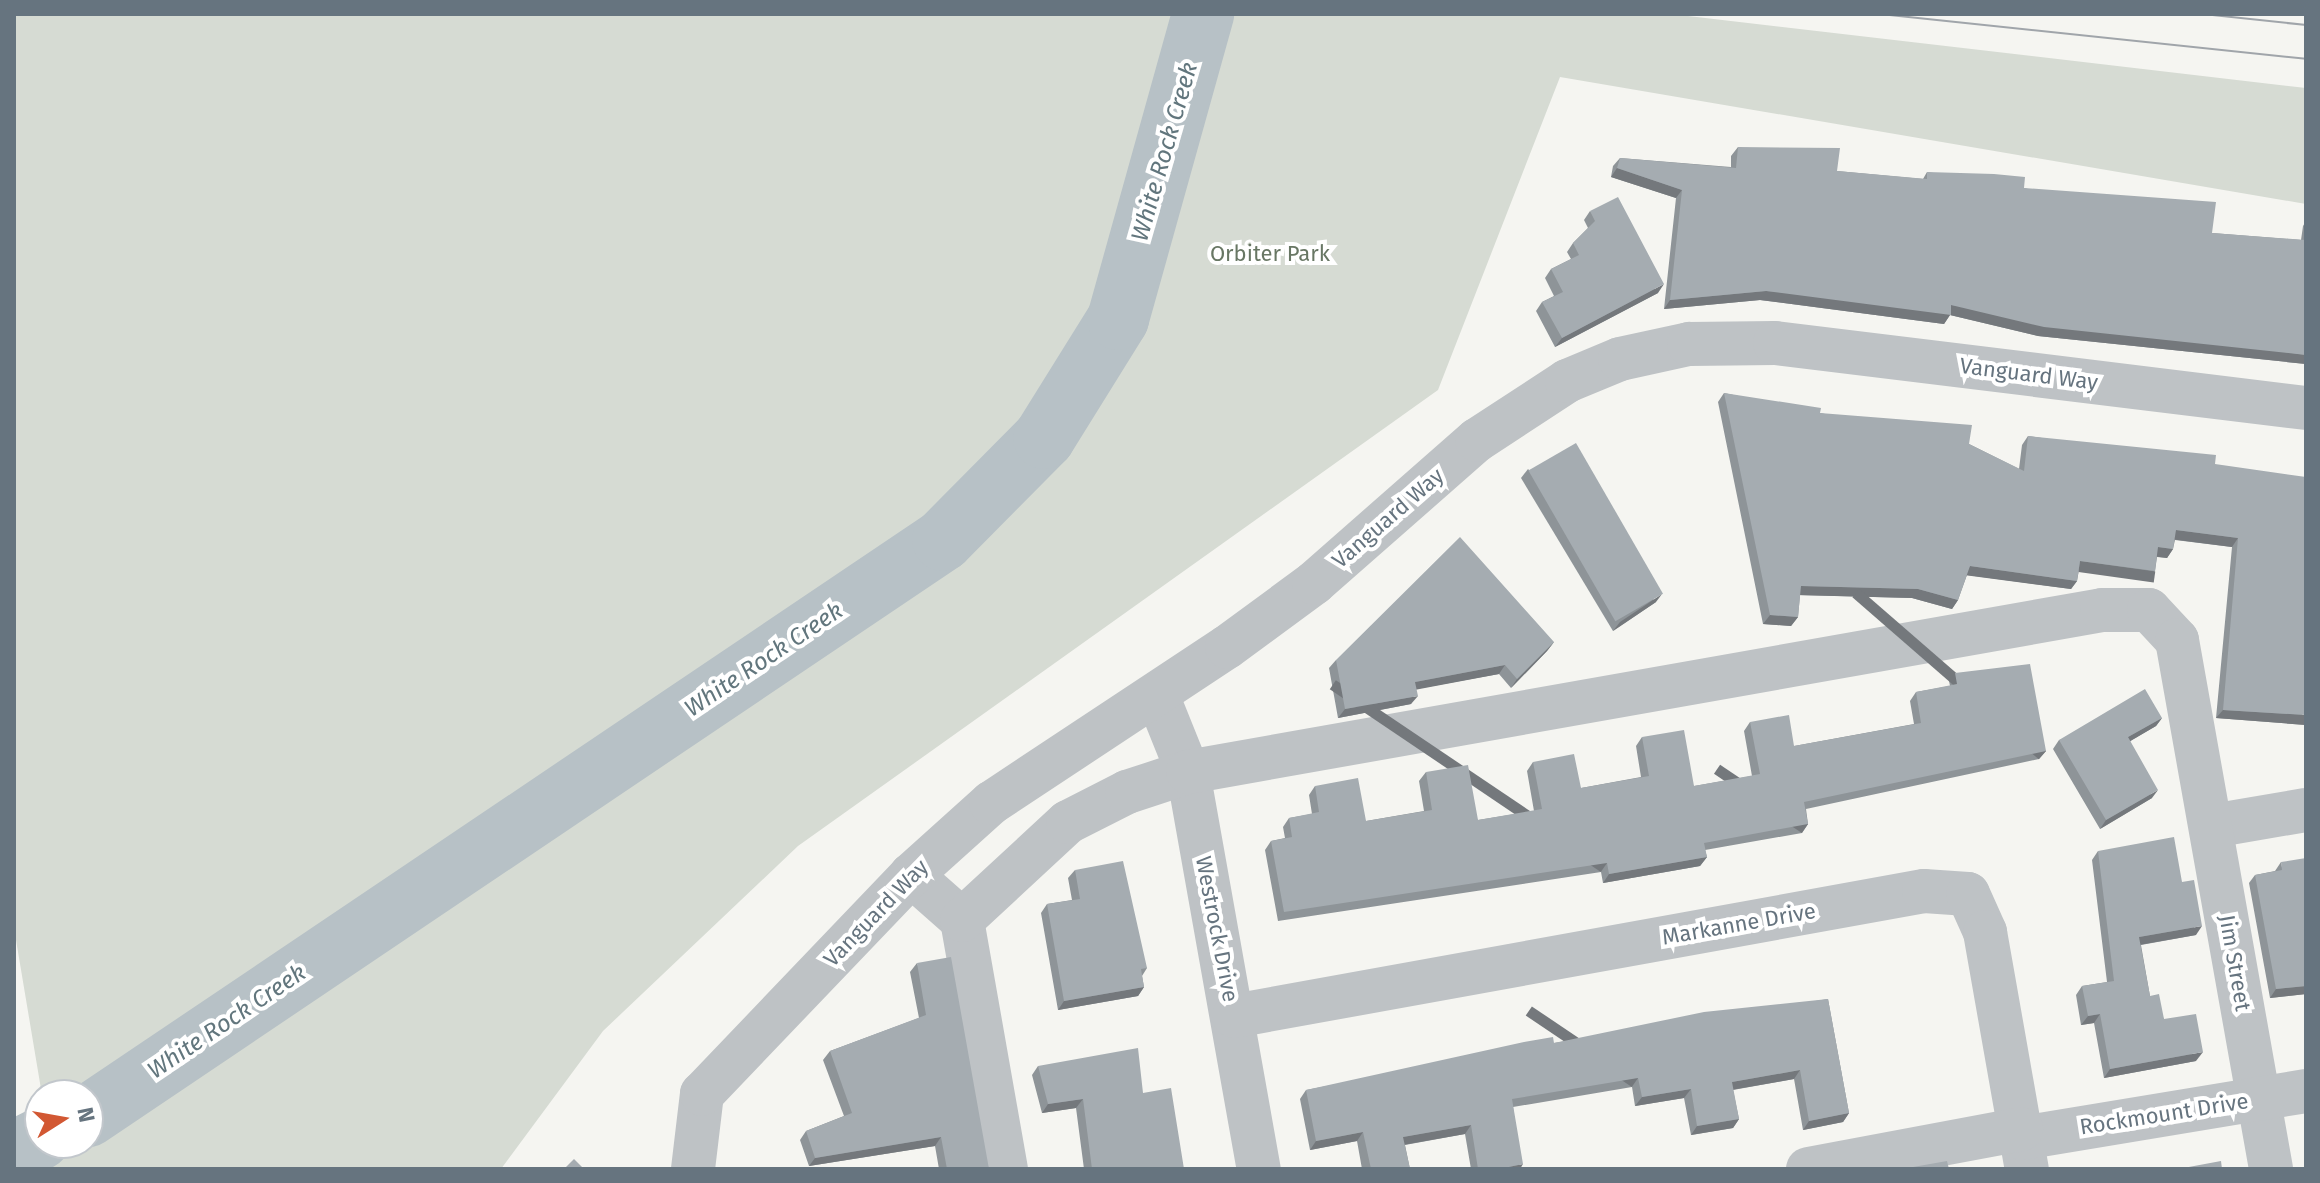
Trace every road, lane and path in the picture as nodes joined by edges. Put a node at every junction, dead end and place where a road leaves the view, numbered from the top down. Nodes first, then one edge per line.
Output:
1 (2306, 408) edge
2 (1157, 695) junction
3 (1188, 772) junction
4 (2306, 810) edge
5 (2212, 826) junction
6 (911, 875) junction
7 (962, 920) junction
8 (1234, 1016) junction
9 (2306, 1091) edge
10 (2258, 1099) junction
11 (2023, 1145) edge
12 (693, 1169) edge
13 (1006, 1169) edge
14 (1259, 1169) edge
15 (1808, 1169) edge
16 (2271, 1169) edge

1 - 2 street, Vanguard Way
2 - 3 street, Westrock Drive
2 - 6 street, Vanguard Way
3 - 5 street, Jim Street
3 - 7 street, Jim Street
3 - 8 street, Westrock Drive
4 - 5 street
5 - 10 street, Jim Street
6 - 7 street
6 - 12 street, Vanguard Way
7 - 13 street
8 - 11 street, Markanne Drive
8 - 14 street, Westrock Drive
9 - 10 street, Rockmount Drive
10 - 11 street, Rockmount Drive
10 - 16 street, Jim Street
11 - 15 street, Rockmount Drive

